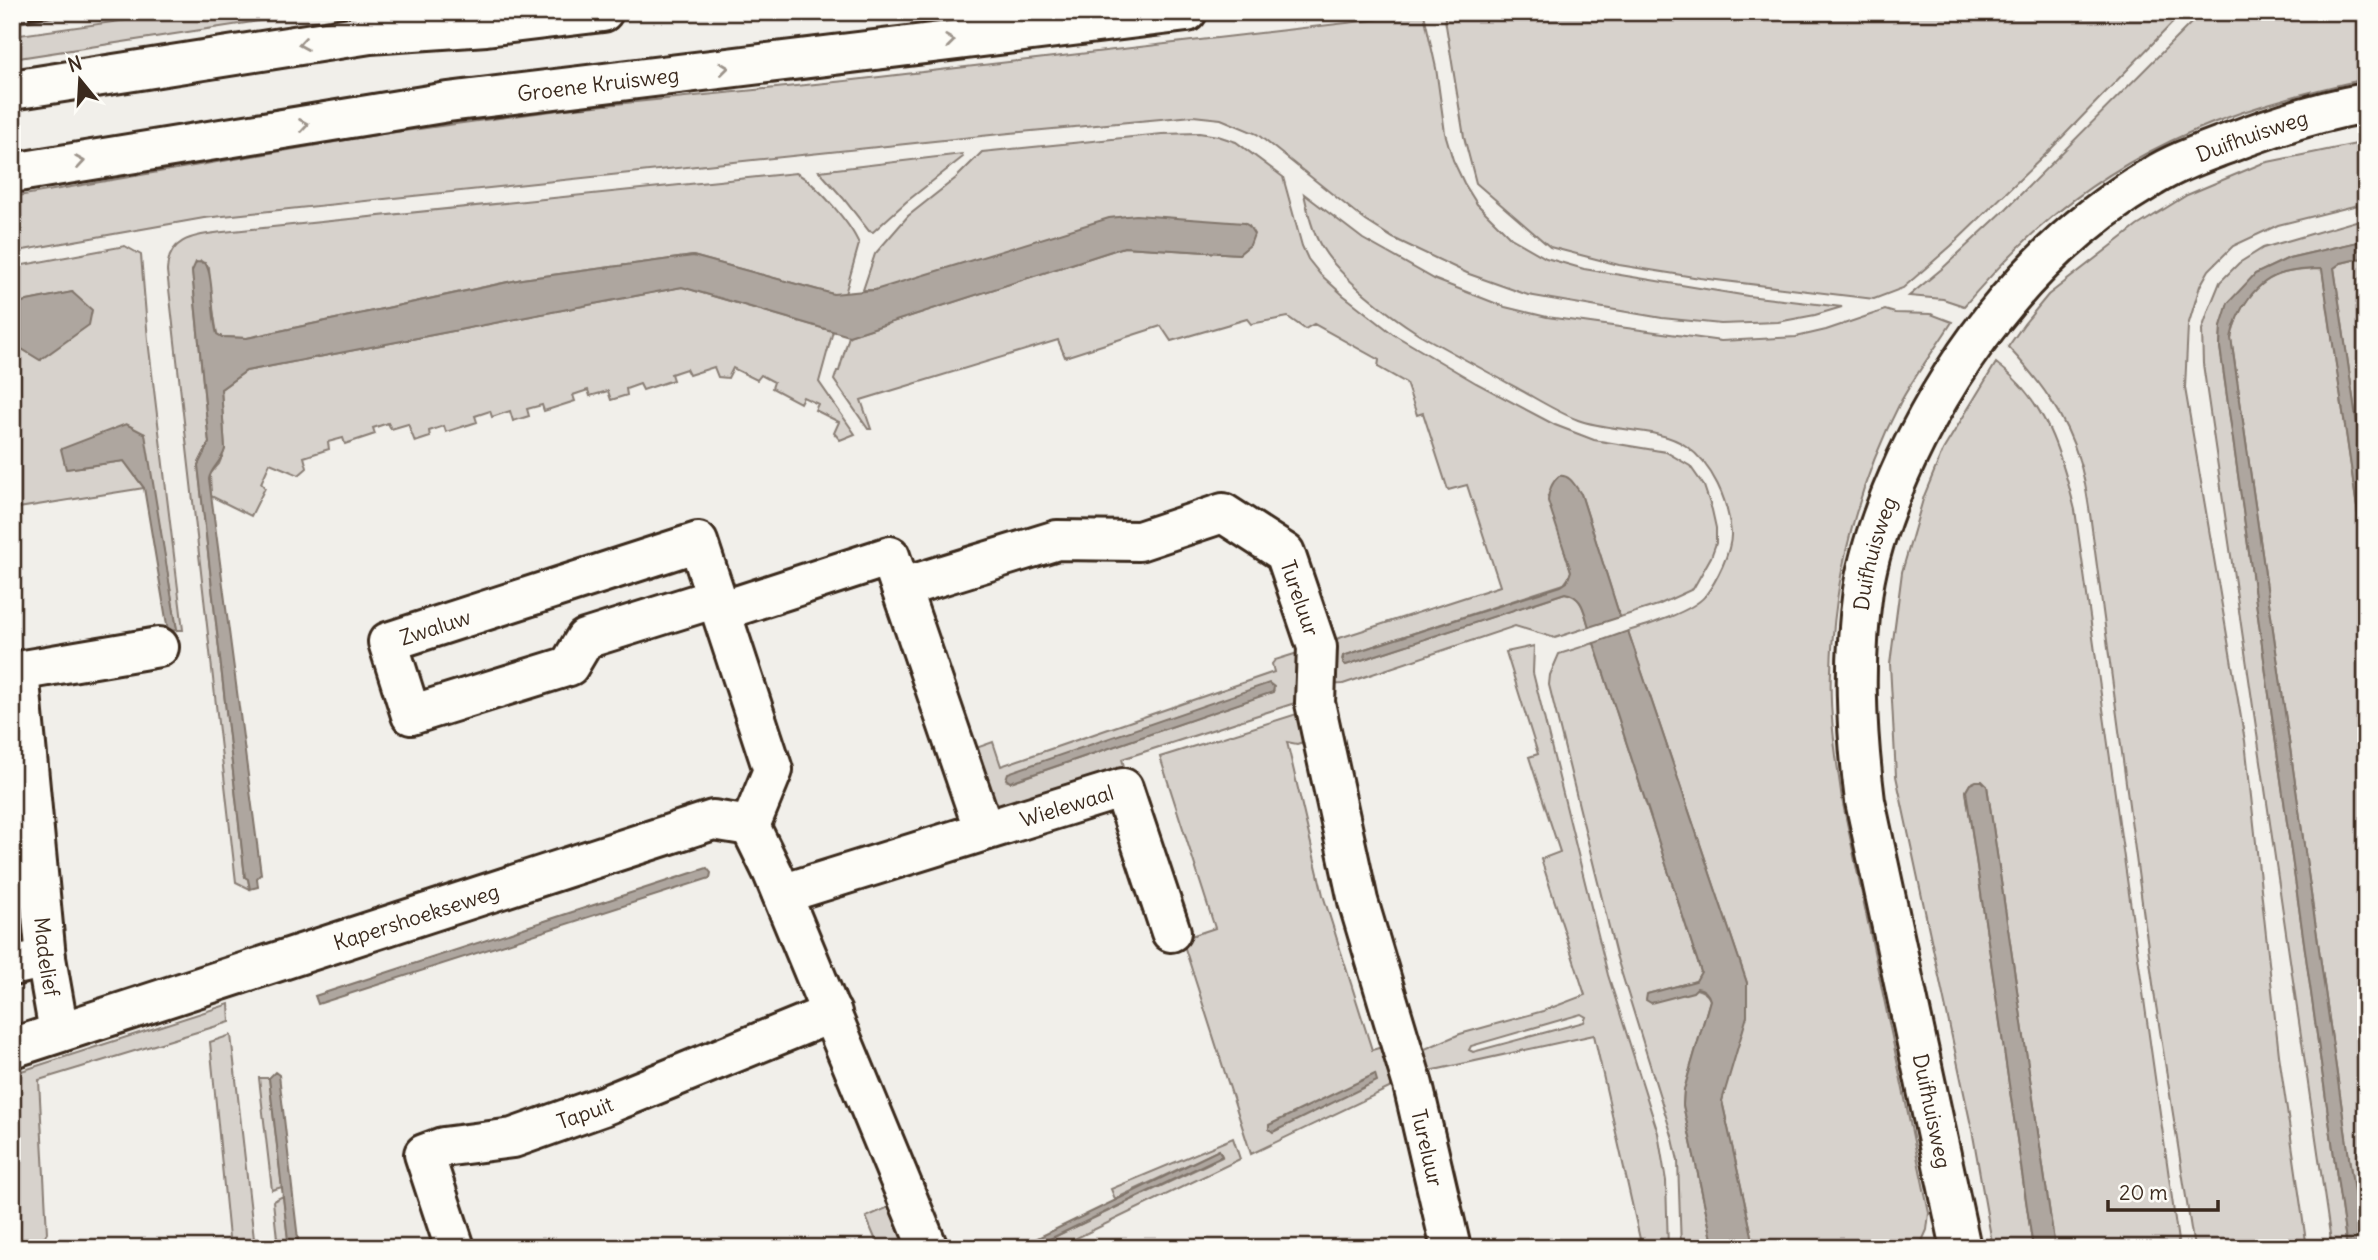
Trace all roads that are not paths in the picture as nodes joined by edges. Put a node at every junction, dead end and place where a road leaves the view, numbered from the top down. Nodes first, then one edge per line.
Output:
1 (603, 12) edge
2 (1187, 12) edge
3 (12, 90) edge
4 (2366, 103) edge
5 (12, 173) edge
6 (901, 588) junction
7 (719, 604) junction
8 (159, 647) dead end
9 (16, 671) edge
10 (750, 826) junction
11 (984, 831) junction
12 (782, 894) junction
13 (1171, 932) dead end
14 (29, 962) edge
15 (832, 1013) junction
16 (59, 1032) junction
17 (12, 1048) edge
18 (455, 1248) edge
19 (928, 1248) edge
20 (1449, 1248) edge
21 (1961, 1248) edge

1 -> 3 street
5 -> 2 street, Groene Kruisweg
4 - 21 street, Duifhuisweg
6 - 7 street, Zwaluw
6 - 11 street
6 - 20 street, Tureluur
7 - 7 street, Zwaluw
7 - 10 street, Zwaluw
8 - 9 street, Madelief
9 - 14 street, Madelief
10 - 12 street
10 - 16 street, Kapershoekseweg
11 - 12 street
11 - 13 street, Wielewaal
12 - 15 street
14 - 16 street, Madelief
15 - 18 street, Tapuit
15 - 19 street
16 - 17 street, Kapershoekseweg

